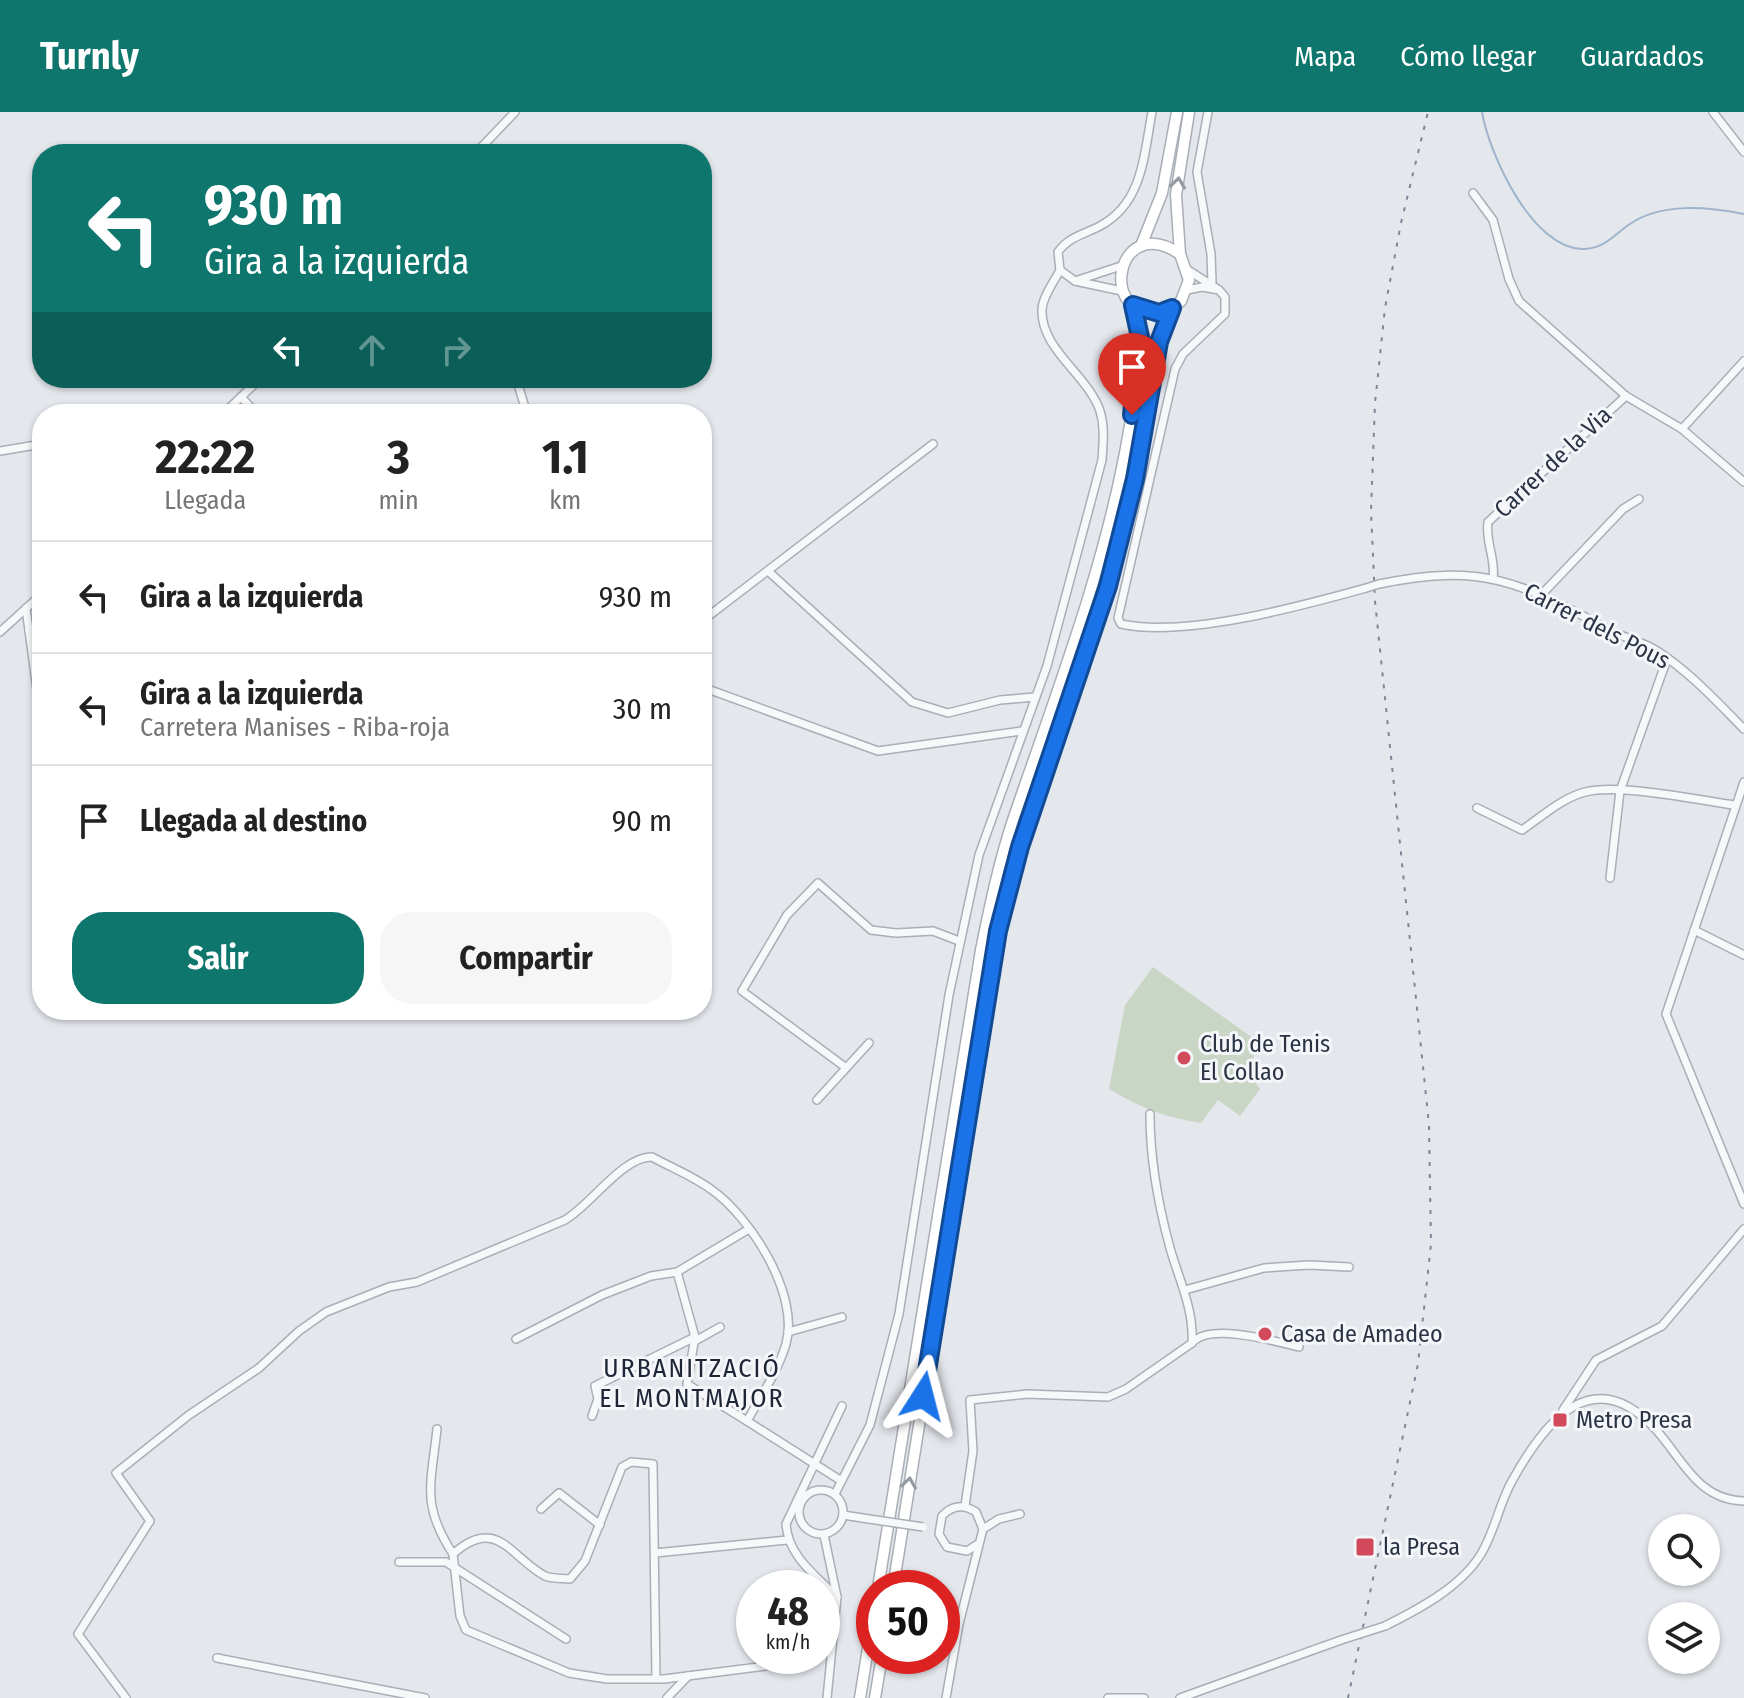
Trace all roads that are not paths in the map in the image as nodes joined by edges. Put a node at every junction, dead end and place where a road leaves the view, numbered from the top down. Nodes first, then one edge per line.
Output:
1 (1152, 112) edge
2 (1177, 112) edge
3 (1189, 112) edge
4 (1208, 112) edge
5 (1713, 112) edge
6 (510, 113) edge
7 (484, 144) edge
8 (1744, 152) edge
9 (1473, 193) dead end
10 (1141, 246) junction
11 (1180, 254) junction
12 (1121, 266) junction
13 (1060, 270) junction
14 (1188, 270) junction
15 (1075, 281) junction
16 (1212, 282) junction
17 (1187, 290) junction
18 (1219, 290) junction
19 (1122, 291) junction
20 (1133, 305) junction
21 (1172, 308) junction
22 (1744, 361) edge
23 (250, 388) edge
24 (1626, 396) junction
25 (241, 397) junction
26 (234, 404) edge
27 (248, 404) edge
28 (1682, 429) junction
29 (933, 444) dead end
30 (32, 446) edge
31 (0, 451) edge
32 (1744, 482) edge
33 (1639, 499) dead end
34 (768, 571) junction
35 (1493, 578) junction
36 (1543, 593) junction
37 (32, 603) edge
38 (26, 608) junction
39 (712, 613) edge
40 (29, 630) joint
41 (0, 632) edge
42 (32, 652) edge
43 (1667, 659) junction
44 (712, 691) edge
45 (1035, 697) junction
46 (1744, 729) edge
47 (1022, 731) junction
48 (1744, 782) edge
49 (1620, 791) junction
50 (1734, 805) junction
51 (1477, 808) dead end
52 (1610, 878) dead end
53 (1694, 930) junction
54 (959, 941) junction
55 (1744, 955) edge
56 (869, 1043) dead end
57 (845, 1067) junction
58 (817, 1100) dead end
59 (1150, 1114) dead end
60 (1744, 1204) edge
61 (749, 1229) junction
62 (1744, 1229) edge
63 (1349, 1267) dead end
64 (677, 1272) junction
65 (1185, 1290) junction
66 (842, 1317) dead end
67 (720, 1327) dead end
68 (788, 1332) junction
69 (516, 1339) dead end
70 (695, 1339) junction
71 (1192, 1343) junction
72 (1299, 1347) dead end
73 (842, 1406) dead end
74 (1560, 1415) junction
75 (592, 1416) dead end
76 (747, 1421) junction
77 (437, 1429) dead end
78 (813, 1464) junction
79 (840, 1480) junction
80 (835, 1494) junction
81 (1744, 1501) edge
82 (965, 1506) junction
83 (541, 1509) dead end
84 (1020, 1514) dead end
85 (843, 1515) junction
86 (600, 1525) junction
87 (938, 1529) junction
88 (983, 1529) junction
89 (824, 1535) junction
90 (787, 1540) junction
91 (978, 1544) junction
92 (655, 1553) junction
93 (453, 1554) junction
94 (399, 1562) dead end
95 (456, 1569) junction
96 (810, 1570) edge
97 (831, 1570) edge
98 (881, 1570) edge
99 (896, 1570) edge
100 (566, 1639) dead end
101 (217, 1658) dead end
102 (736, 1670) edge
103 (830, 1674) edge
104 (864, 1674) edge
105 (879, 1674) edge
106 (689, 1675) junction
107 (656, 1679) junction
108 (126, 1698) edge
109 (425, 1698) edge
110 (667, 1698) edge
111 (827, 1698) edge
112 (860, 1698) edge
113 (875, 1698) edge
114 (946, 1698) edge
115 (1108, 1698) edge
116 (1144, 1698) edge
117 (1180, 1698) edge

1 - 13 street
2 - 10 main road
11 -> 3 main road
4 - 16 street
5 - 8 street
6 - 7 street
9 - 24 street
10 - 11 main road
10 - 12 main road
11 - 14 main road
12 - 15 street
12 - 19 main road
13 - 15 street
13 - 45 street
14 - 16 street
14 - 17 main road
15 - 19 street
16 - 18 street
17 - 18 street
17 - 21 main road
18 - 35 street, Carrer dels Pous, bridge
19 - 20 main road
20 - 21 main road
20 - 98 main road
99 -> 21 main road
22 - 28 street
23 - 25 street
24 - 28 street
24 - 35 street, Carrer de la Via
25 - 26 street
25 - 27 street
28 - 32 street
29 - 34 street
30 - 31 street
33 - 36 street
34 - 39 street
34 - 45 street
35 - 36 street, Carrer dels Pous
36 - 43 street, Carrer dels Pous
37 - 38 street
38 - 40 street
38 - 41 street
40 - 42 street
43 - 46 street, Carrer dels Pous
43 - 49 street
44 - 47 street
45 - 47 street
47 - 54 street
48 - 50 street
49 - 50 street
49 - 51 street
49 - 52 street
50 - 53 street
53 - 55 street
53 - 60 street
54 - 57 street
54 - 79 street
56 - 57 street
57 - 58 street
59 - 65 street
61 - 64 street
61 - 68 street
61 - 108 street
62 - 74 street
63 - 65 street
64 - 69 street
64 - 70 street
65 - 71 street
66 - 68 street
67 - 70 street
68 - 76 street
70 - 75 street
70 - 76 street
71 - 72 street
71 - 82 street
73 - 78 street
74 - 81 street
74 - 117 street, bridge
76 - 78 street
77 - 93 street
78 - 79 street
78 - 90 street
79 - 80 street
80 - 85 street
80 - 89 street
82 - 87 street
82 - 88 street
83 - 86 street
84 - 88 street
85 - 87 street, bridge
85 - 89 street
86 - 92 street
86 - 93 street
87 - 91 street
88 - 91 street
89 - 97 street
90 - 92 street
90 - 96 street
91 - 114 street
92 - 107 street
93 - 95 street
94 - 95 street
95 - 100 street
95 - 107 street
101 - 109 street
102 - 106 street
103 - 111 street
104 - 112 main road
105 - 113 main road
106 - 107 street
106 - 110 street
115 - 116 street

